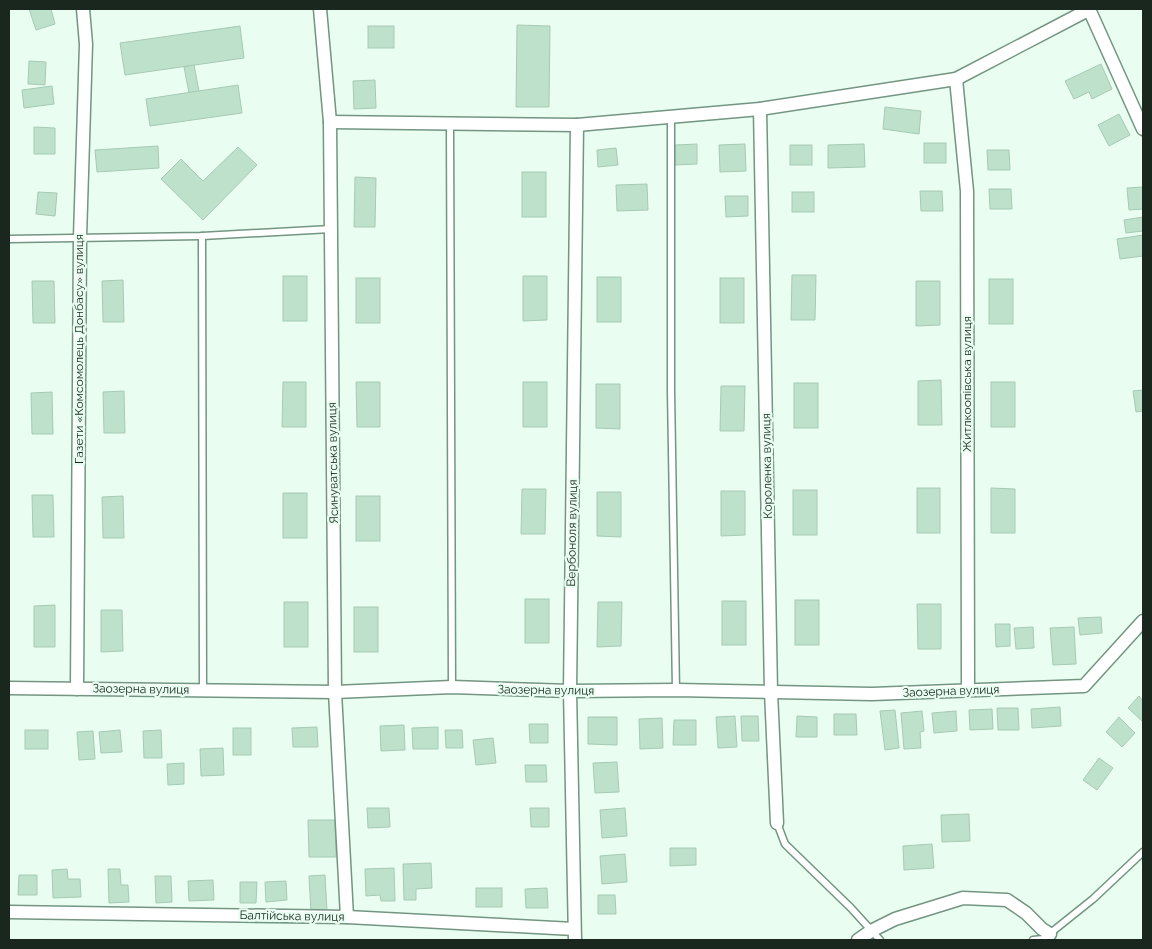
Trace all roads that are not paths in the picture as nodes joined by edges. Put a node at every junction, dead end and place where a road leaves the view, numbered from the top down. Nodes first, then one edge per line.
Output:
1 (83, 9) edge
2 (320, 9) edge
3 (1089, 9) edge
4 (956, 79) junction
5 (760, 108) junction
6 (671, 117) junction
7 (330, 122) junction
8 (450, 125) junction
9 (577, 125) junction
10 (1143, 130) edge
11 (331, 229) junction
12 (202, 236) junction
13 (80, 237) junction
14 (9, 239) edge
15 (1143, 621) edge
16 (452, 687) junction
17 (9, 688) edge
18 (77, 689) junction
19 (204, 690) junction
20 (676, 690) junction
21 (968, 690) junction
22 (570, 691) junction
23 (335, 692) junction
24 (771, 692) junction
25 (778, 823) joint
26 (1143, 852) edge
27 (9, 912) edge
28 (347, 917) junction
29 (575, 935) edge
30 (876, 935) edge
31 (1045, 938) edge
32 (858, 940) edge
33 (1033, 940) edge

1 - 13 street, Газети «Комсомолець Донбасу» вулиця
2 - 7 street, Ясинуватська вулиця
3 - 4 street
3 - 10 street
4 - 5 street
4 - 21 street, Житлкоопівська вулиця
5 - 6 street
5 - 24 street, Короленка вулиця
6 - 9 street
6 - 20 lane
7 - 8 street
7 - 11 street, Ясинуватська вулиця
8 - 9 street
8 - 16 lane
9 - 22 street, Вербоноля вулиця
11 - 12 lane
11 - 23 street, Ясинуватська вулиця
12 - 13 lane
12 - 19 lane
13 - 14 lane
13 - 18 street, Газети «Комсомолець Донбасу» вулиця
15 - 21 street, Заозерна вулиця
16 - 22 street, Заозерна вулиця
16 - 23 street, Заозерна вулиця
17 - 18 street, Заозерна вулиця
18 - 19 street, Заозерна вулиця
19 - 23 street, Заозерна вулиця
20 - 22 street, Заозерна вулиця
20 - 24 street, Заозерна вулиця
21 - 24 street, Заозерна вулиця
22 - 29 street, Вербоноля вулиця
23 - 28 street, Ясинуватська вулиця
24 - 25 street, Короленка вулиця
25 - 30 lane
26 - 31 lane
27 - 28 street, Балтійська вулиця
28 - 29 street, Балтійська вулиця
30 - 31 street
30 - 32 street
31 - 33 lane

